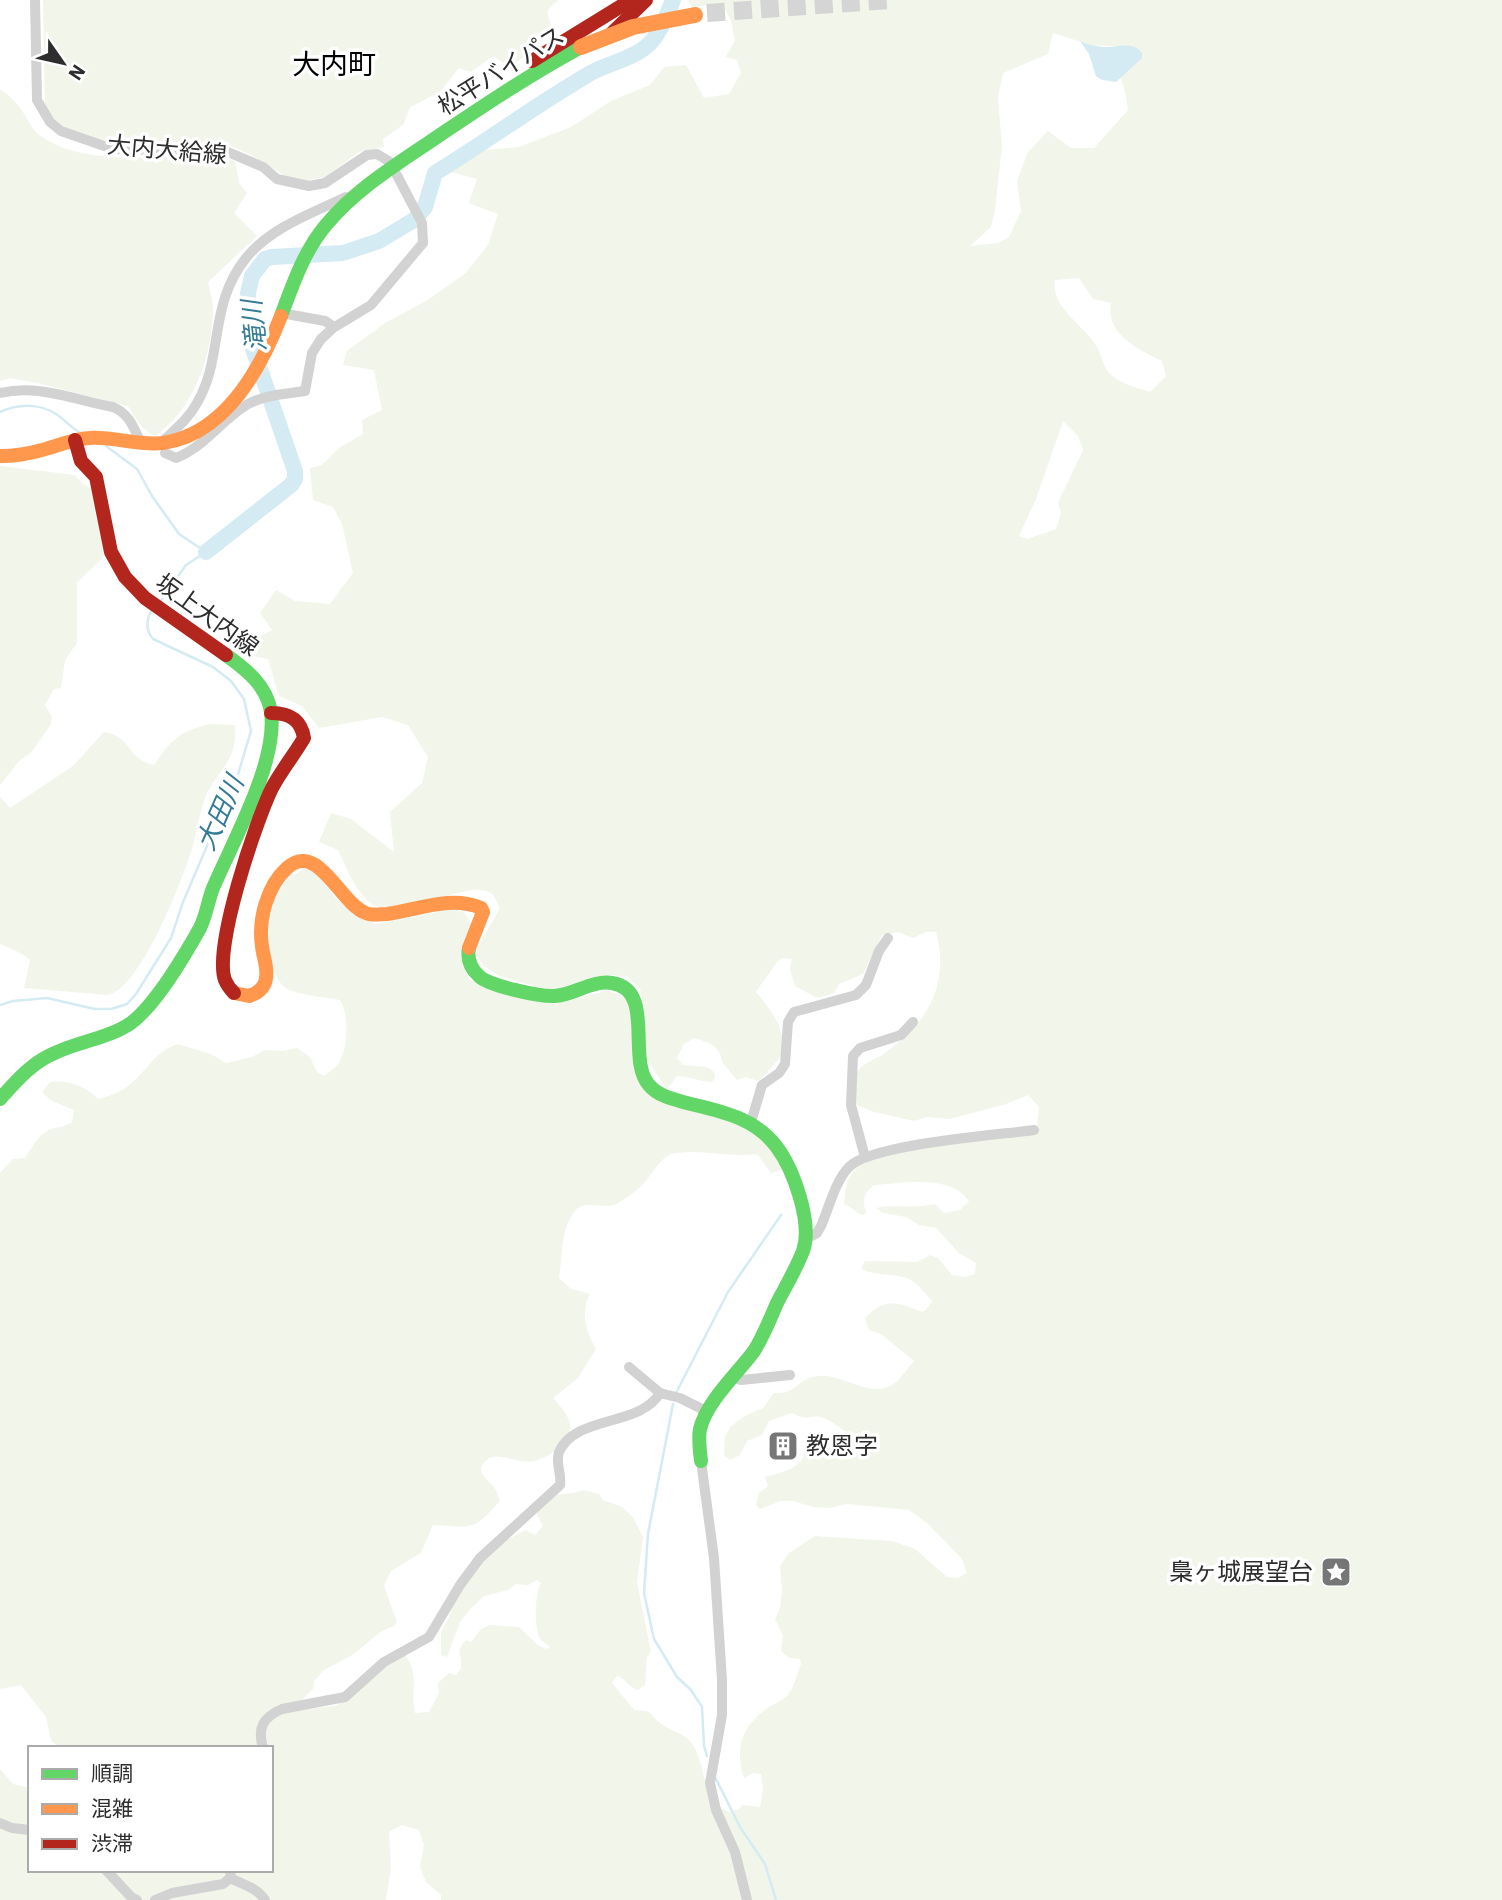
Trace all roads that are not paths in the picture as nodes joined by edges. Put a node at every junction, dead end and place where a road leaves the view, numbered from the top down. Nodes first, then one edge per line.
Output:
1 (35, 0) edge
2 (631, 0) edge
3 (646, 0) edge
4 (701, 14) tunnel mouth
5 (456, 125) junction
6 (441, 135) junction
7 (394, 169) junction
8 (356, 195) junction
9 (281, 313) junction
10 (334, 327) junction
11 (0, 393) edge
12 (81, 439) junction
13 (140, 442) junction
14 (163, 448) junction
15 (0, 456) edge
16 (271, 713) junction
17 (888, 938) dead end
18 (913, 1022) dead end
19 (0, 1099) edge
20 (751, 1122) junction
21 (1034, 1130) dead end
22 (865, 1157) junction
23 (806, 1240) junction
24 (629, 1367) dead end
25 (790, 1375) dead end
26 (732, 1377) junction
27 (660, 1393) junction
28 (708, 1412) junction
29 (701, 1461) joint
30 (262, 1746) edge
31 (0, 1823) edge
32 (28, 1830) edge
33 (108, 1872) edge
34 (231, 1874) edge
35 (137, 1900) edge
36 (155, 1900) edge
37 (265, 1900) edge
38 (747, 1900) edge

1 - 7 street, 大内大給線
2 - 6 main road
3 - 5 main road
4 - 5 main road, 松平バイパス, bridge
5 - 6 main road, 松平バイパス
6 - 7 main road
7 - 8 main road
7 - 10 street
8 - 9 main road
8 - 14 street
9 - 10 street
9 - 14 main road
10 - 14 street
11 - 13 street
12 - 13 main road
12 - 15 main road
12 - 16 main road, 坂上大内線
13 - 14 main road
16 - 19 main road, 坂上大内線
16 - 20 main road
17 - 20 street
18 - 22 street
20 - 23 main road
21 - 22 street
22 - 23 street
23 - 26 main road
24 - 27 street
25 - 26 street
26 - 28 main road
27 - 28 street
27 - 30 street
28 - 29 main road
29 - 38 street
31 - 32 street
33 - 35 street
34 - 36 street
34 - 37 street

